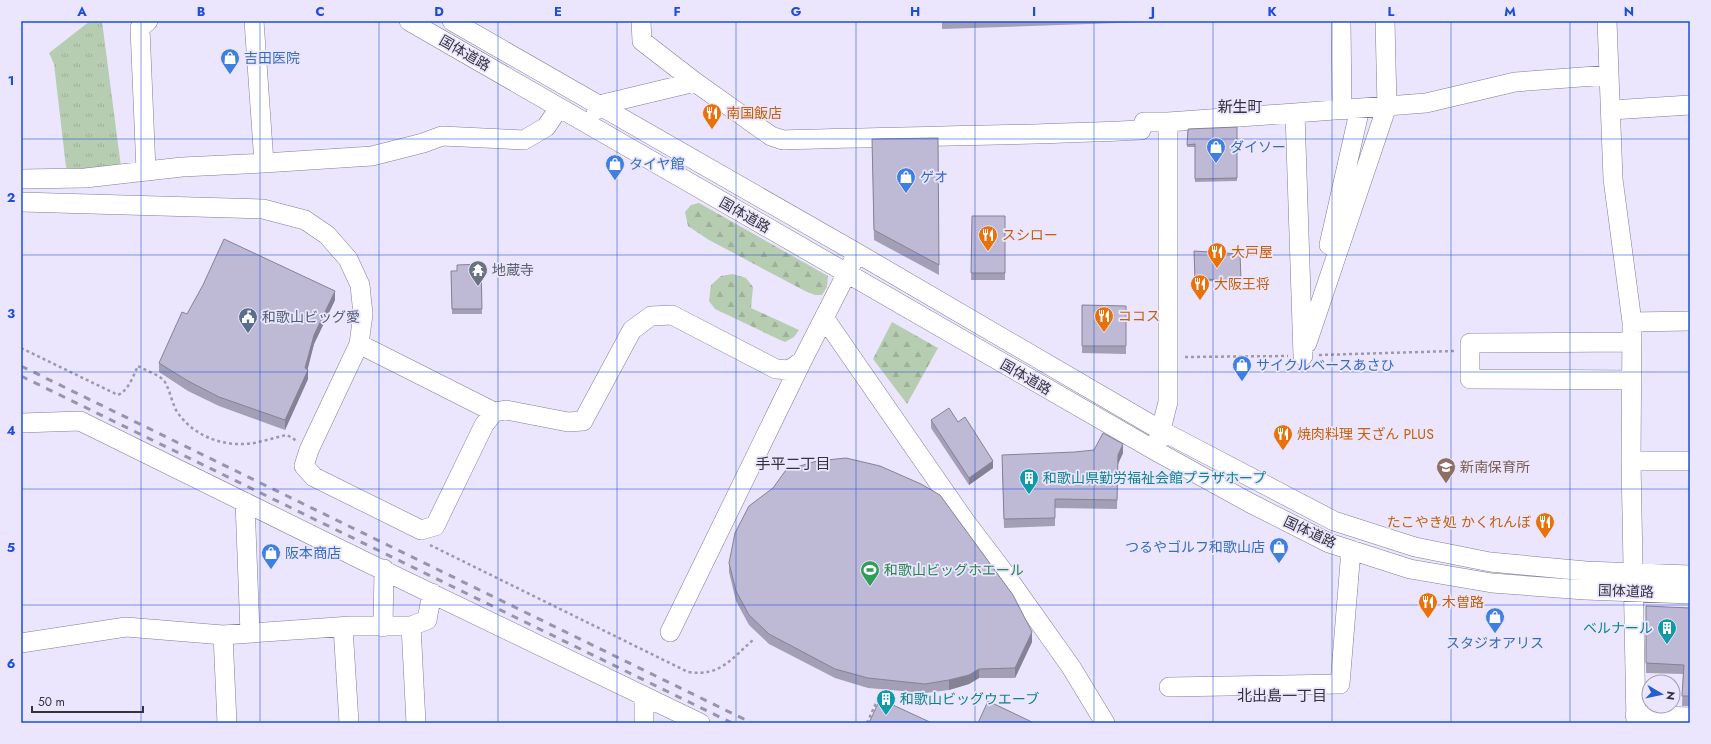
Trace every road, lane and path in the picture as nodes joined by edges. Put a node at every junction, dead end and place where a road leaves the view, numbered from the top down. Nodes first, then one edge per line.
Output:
1 (148, 21) edge
2 (254, 21) edge
3 (409, 21) edge
4 (452, 21) edge
5 (641, 21) edge
6 (1341, 21) edge
7 (1385, 21) edge
8 (1607, 21) edge
9 (1609, 75) junction
10 (696, 82) junction
11 (599, 105) junction
12 (1690, 105) edge
13 (1387, 106) junction
14 (559, 108) junction
15 (1351, 108) junction
16 (1611, 110) junction
17 (1295, 114) junction
18 (1168, 122) junction
19 (588, 125) junction
20 (264, 164) junction
21 (146, 171) junction
22 (21, 179) edge
23 (21, 202) edge
24 (857, 253) junction
25 (847, 274) junction
26 (825, 319) junction
27 (1690, 321) edge
28 (1632, 322) junction
29 (1632, 342) junction
30 (359, 344) junction
31 (1470, 350) junction
32 (1303, 356) junction
33 (1168, 357) junction
34 (802, 361) junction
35 (1632, 380) junction
36 (494, 412) junction
37 (21, 423) edge
38 (1162, 431) junction
39 (1154, 450) junction
40 (1632, 461) junction
41 (1690, 461) edge
42 (245, 502) junction
43 (1351, 550) junction
44 (384, 569) junction
45 (1634, 572) junction
46 (1690, 575) edge
47 (1633, 591) junction
48 (432, 592) junction
49 (1690, 594) edge
50 (383, 626) junction
51 (411, 626) junction
52 (343, 627) junction
53 (670, 632) dead end
54 (250, 633) junction
55 (223, 634) junction
56 (21, 643) edge
57 (1169, 687) dead end
58 (644, 696) junction
59 (877, 701) edge
60 (1690, 717) edge
61 (1635, 719) edge
62 (227, 723) edge
63 (349, 723) edge
64 (416, 723) edge
65 (644, 723) edge
66 (700, 723) edge
67 (867, 723) edge
68 (1105, 723) edge

1 - 21 street
2 - 20 street
3 - 14 street, 国体道路
4 - 11 street, 国体道路
5 - 10 street
6 - 15 street
7 - 13 street
8 - 9 street
9 - 13 street
9 - 16 street
10 - 11 street
10 - 18 street
11 - 19 street
11 - 24 street, 国体道路
12 - 16 street
13 - 15 street
13 - 32 street
14 - 19 street, 国体道路
14 - 20 street
15 - 17 street
15 - 32 street
16 - 28 street
17 - 18 street
17 - 32 street
18 - 33 street
19 - 25 street, 国体道路
20 - 21 street
21 - 22 street
23 - 30 street
24 - 25 street
24 - 38 street, 国体道路
25 - 26 street
25 - 39 street, 国体道路
26 - 34 street
26 - 68 street
27 - 28 street
28 - 29 street
29 - 31 street
29 - 35 street
30 - 36 street
30 - 36 street
31 - 32 path
31 - 35 street
32 - 33 path
33 - 38 street
34 - 36 street
34 - 53 street
35 - 40 street
37 - 42 street
38 - 39 street
38 - 45 street, 国体道路
39 - 43 street, 国体道路
40 - 41 street
40 - 45 street
42 - 44 street
42 - 54 street
43 - 47 street, 国体道路
43 - 57 street
44 - 48 street
44 - 50 street
45 - 46 street, 国体道路
45 - 47 street
47 - 49 street, 国体道路
47 - 61 street
48 - 51 street
48 - 58 street
50 - 51 street
50 - 52 street
51 - 64 street
52 - 54 street
52 - 63 street
54 - 55 street
55 - 56 street
55 - 62 street
58 - 65 street
58 - 66 street
59 - 67 path
60 - 61 street

